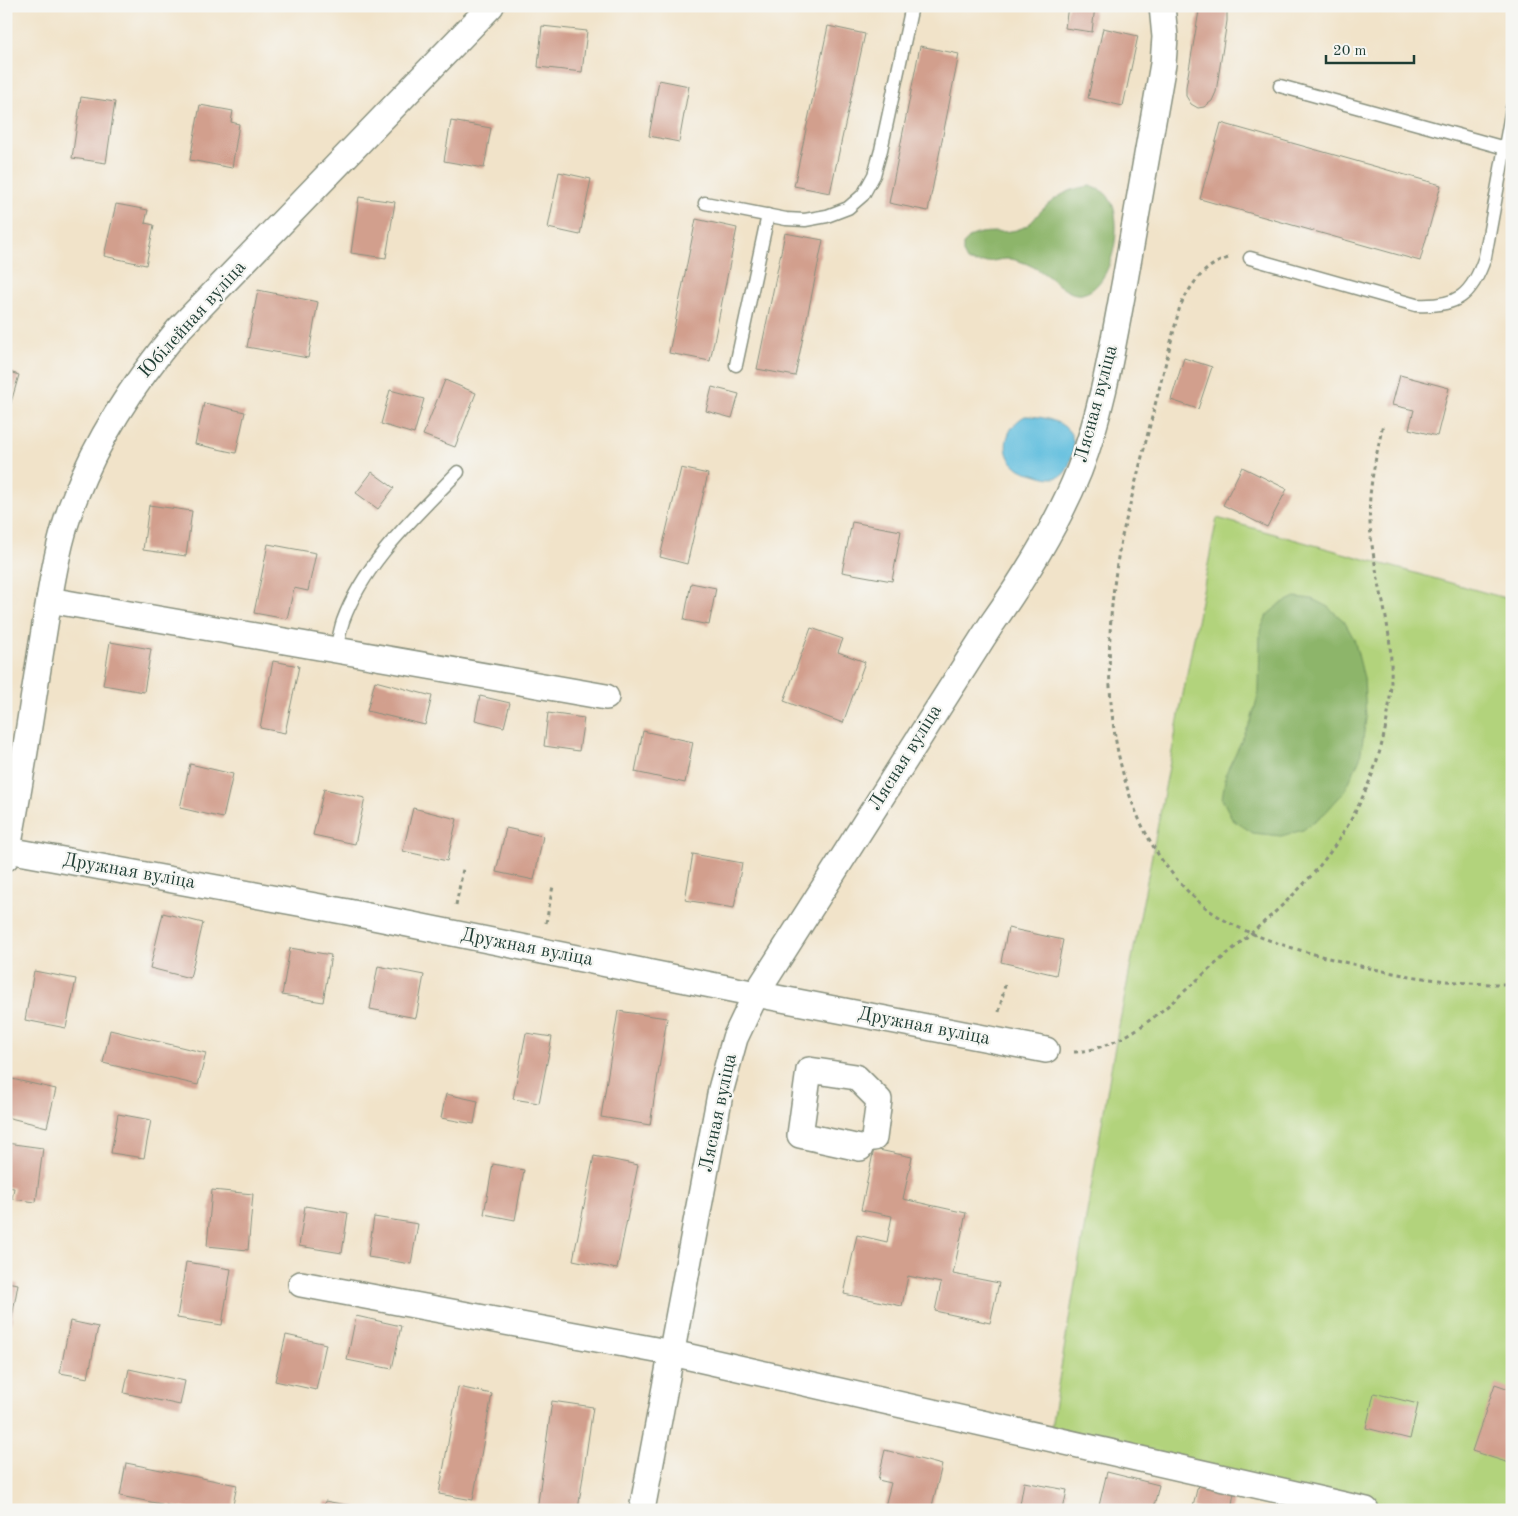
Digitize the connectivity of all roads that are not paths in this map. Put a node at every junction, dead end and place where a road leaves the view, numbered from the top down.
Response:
1 (491, 6) edge
2 (912, 6) edge
3 (1162, 6) edge
4 (1280, 86) dead end
5 (1512, 108) edge
6 (1505, 148) junction
7 (705, 204) dead end
8 (768, 215) junction
9 (1250, 258) road end
10 (736, 366) dead end
11 (458, 472) dead end
12 (49, 600) junction
13 (336, 651) junction
14 (606, 696) dead end
15 (7, 854) edge
16 (756, 994) junction
17 (1046, 1050) road end
18 (301, 1284) dead end
19 (672, 1353) junction
20 (642, 1510) edge
21 (1366, 1510) edge

1 - 12 street, Юбілейная вуліца
2 - 8 lane
3 - 16 street, Лясная вуліца
4 - 6 lane
5 - 6 lane
6 - 9 lane
7 - 8 lane
8 - 10 lane
11 - 13 lane
12 - 13 street
12 - 15 street, Юбілейная вуліца
13 - 14 street
15 - 16 street, Дружная вуліца
16 - 17 street, Дружная вуліца
16 - 19 street, Лясная вуліца
18 - 19 street
19 - 20 street, Лясная вуліца
19 - 21 street

